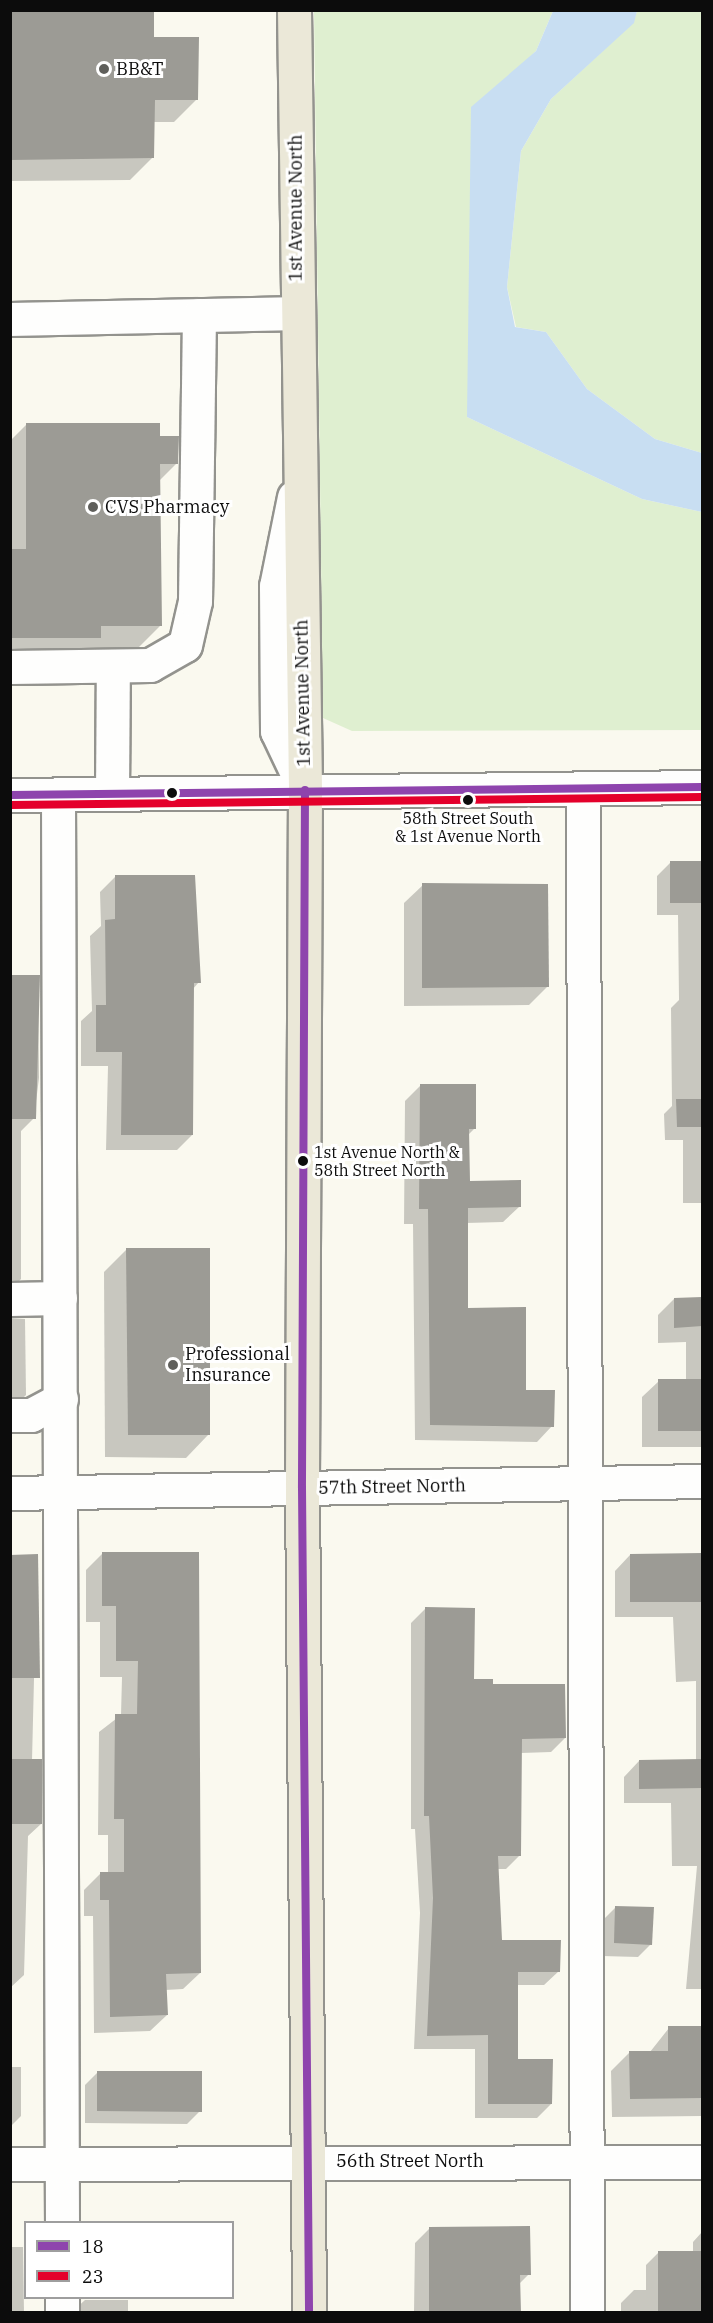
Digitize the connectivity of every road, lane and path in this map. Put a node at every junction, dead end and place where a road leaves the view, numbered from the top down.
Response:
1 (294, 10) edge
2 (296, 313) junction
3 (199, 315) junction
4 (10, 318) edge
5 (113, 666) junction
6 (10, 667) edge
7 (702, 787) edge
8 (583, 788) junction
9 (304, 790) junction
10 (58, 794) junction
11 (112, 794) junction
12 (10, 795) edge
13 (60, 1298) junction
14 (10, 1299) edge
15 (61, 1399) junction
16 (10, 1415) edge
17 (702, 1481) edge
18 (587, 1484) junction
19 (302, 1488) junction
20 (61, 1492) junction
21 (10, 1493) edge
22 (306, 2161) junction
23 (587, 2162) junction
24 (702, 2162) edge
25 (61, 2163) junction
26 (10, 2164) edge
27 (62, 2221) edge
28 (309, 2313) edge
29 (587, 2313) edge

1 - 2 main road, 1st Avenue North
2 - 3 street
2 - 9 main road, 1st Avenue North
3 - 4 street
3 - 5 street
5 - 6 street
5 - 11 street
7 - 8 street
8 - 9 street
8 - 18 street
9 - 11 street
9 - 19 main road, 1st Avenue North
10 - 11 street
10 - 12 street
10 - 13 street
13 - 14 street
13 - 15 street
15 - 16 street
15 - 20 street
17 - 18 street, 57th Street North
18 - 19 street, 57th Street North
18 - 23 street
19 - 20 street, 57th Street North
19 - 22 main road, 1st Avenue North
20 - 21 street, 57th Street North
20 - 25 street
22 - 23 street, 56th Street North
22 - 25 street, 56th Street North
22 - 28 main road, 1st Avenue North
23 - 24 street, 56th Street North
23 - 29 street
25 - 26 street, 56th Street North
25 - 27 street

